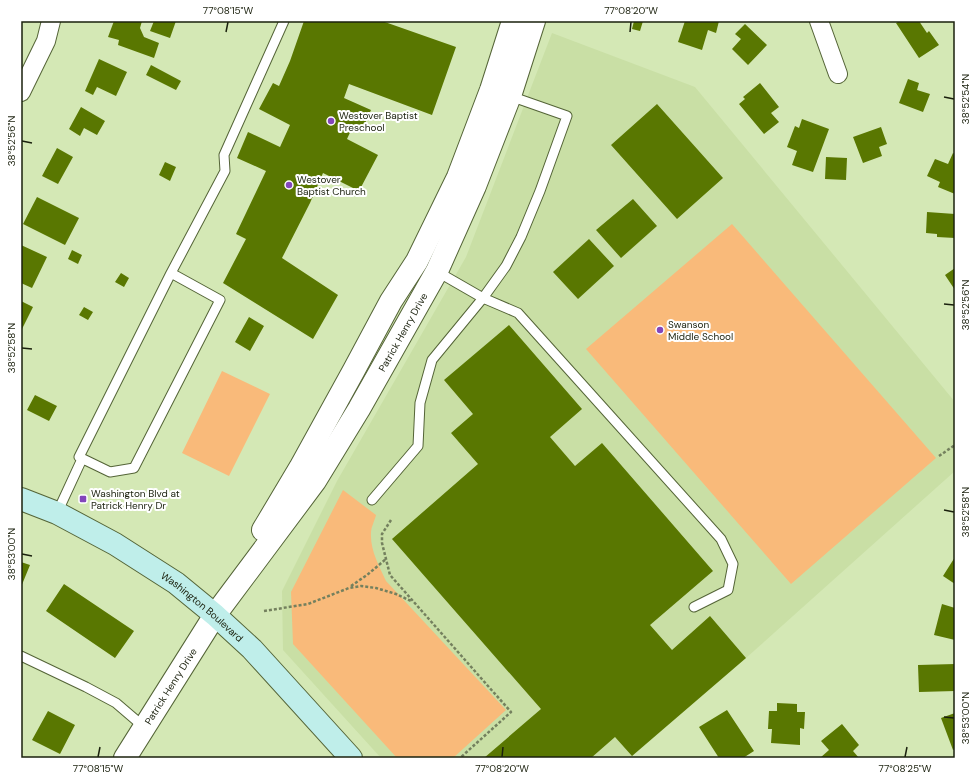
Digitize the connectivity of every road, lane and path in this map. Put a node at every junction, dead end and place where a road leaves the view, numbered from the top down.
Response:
1 (51, 21) edge
2 (284, 21) edge
3 (513, 21) edge
4 (534, 21) edge
5 (819, 21) edge
6 (838, 74) dead end
7 (21, 92) edge
8 (510, 96) junction
9 (427, 266) junction
10 (171, 273) junction
11 (483, 298) junction
12 (955, 445) edge
13 (939, 456) dead end
14 (82, 459) junction
15 (21, 499) edge
16 (372, 500) dead end
17 (57, 513) junction
18 (391, 520) dead end
19 (386, 559) junction
20 (349, 588) junction
21 (413, 602) junction
22 (694, 607) dead end
23 (264, 611) dead end
24 (215, 614) junction
25 (21, 656) edge
26 (145, 728) junction
27 (126, 758) edge
28 (351, 758) edge
29 (460, 758) edge

1 - 7 street
2 - 10 lane
3 - 9 street, Patrick Henry Drive
4 - 8 street, Patrick Henry Drive
5 - 6 street
8 - 9 street, Patrick Henry Drive
8 - 11 lane
9 - 11 lane
9 - 24 street, Patrick Henry Drive
10 - 14 lane
10 - 14 lane
11 - 16 lane
11 - 22 lane
12 - 13 path
14 - 17 lane
15 - 17 main road, Washington Boulevard
17 - 24 main road, Washington Boulevard
18 - 19 path
19 - 20 path
19 - 21 path
20 - 21 path
20 - 23 path
21 - 29 path
24 - 26 street, Patrick Henry Drive
24 - 28 main road, Washington Boulevard
25 - 26 lane
26 - 27 street, Patrick Henry Drive

